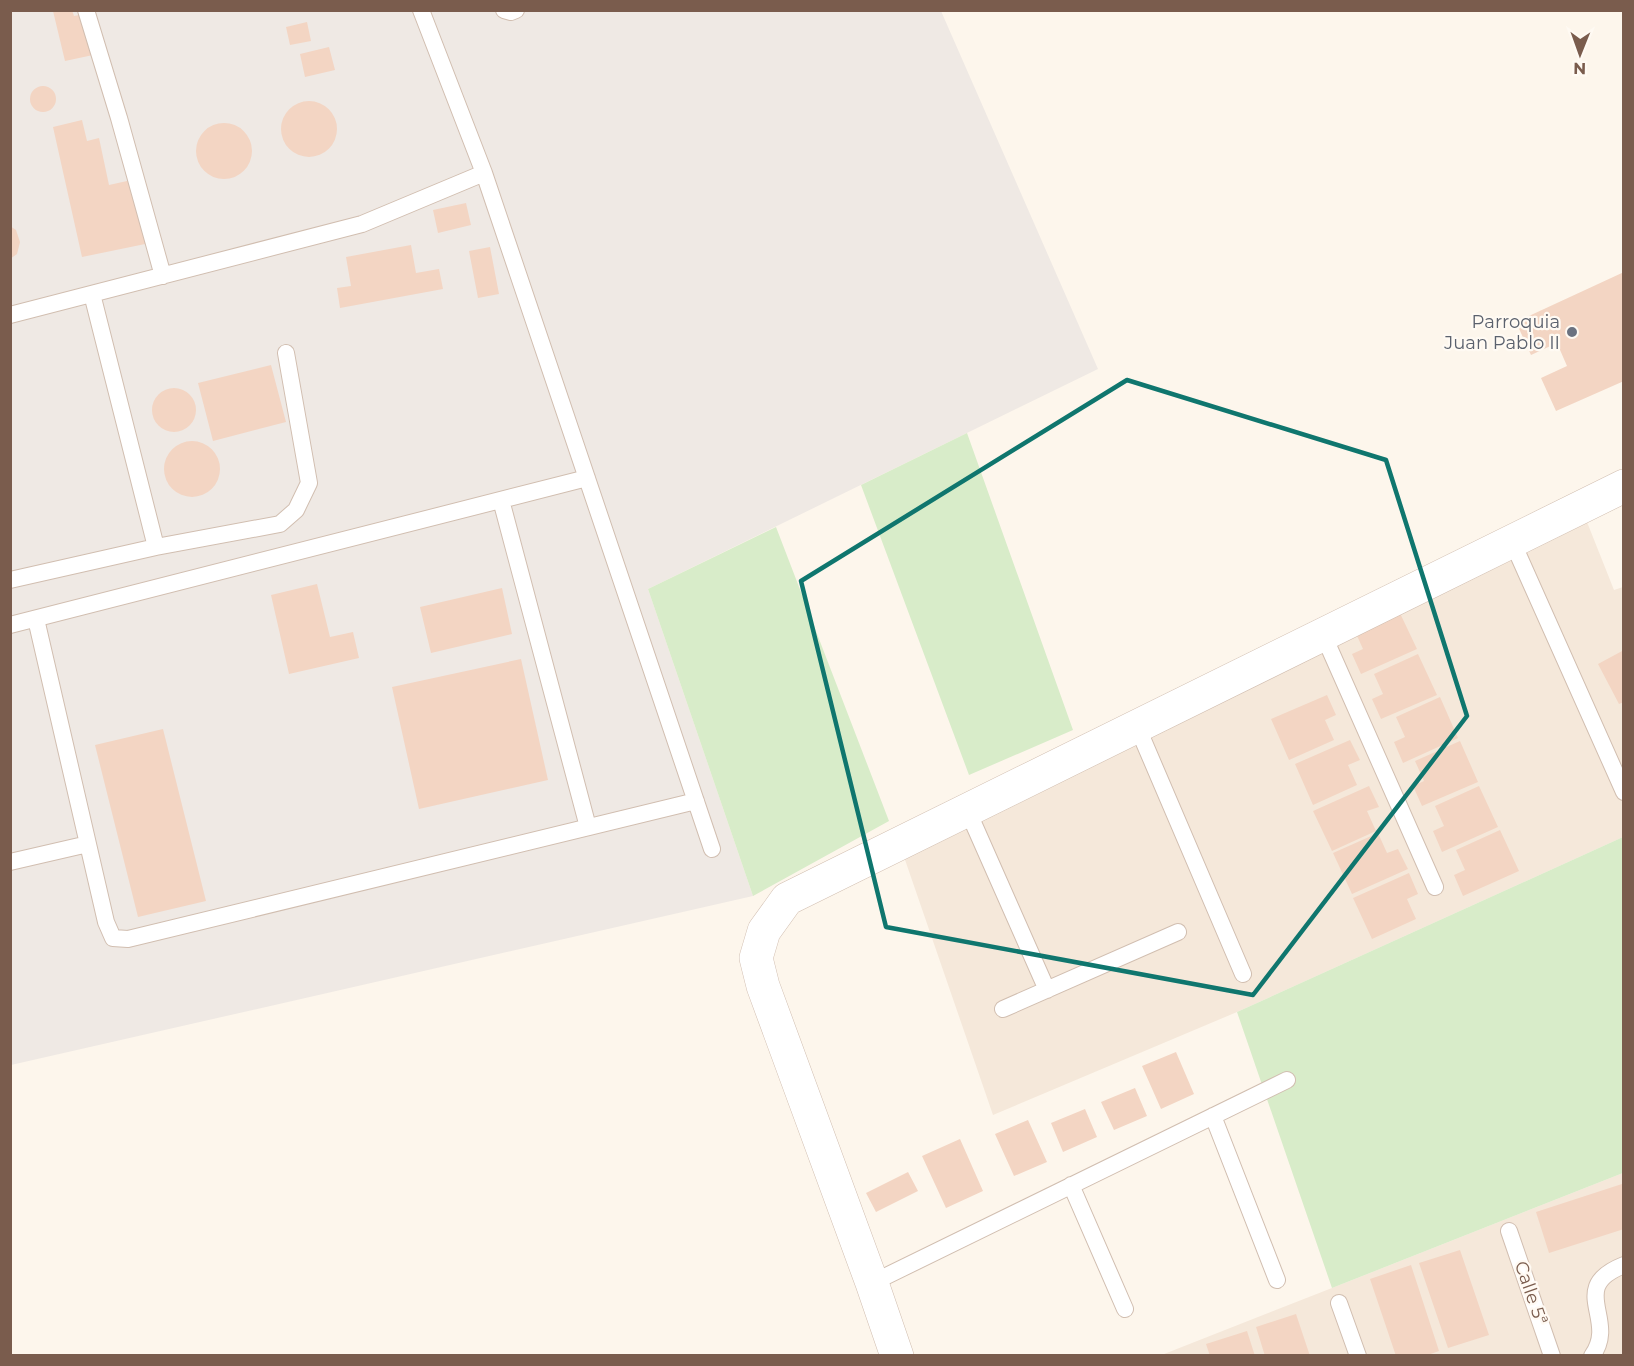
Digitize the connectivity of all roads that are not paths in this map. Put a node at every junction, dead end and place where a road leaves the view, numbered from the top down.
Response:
1 (86, 10) edge
2 (421, 10) edge
3 (504, 10) edge
4 (516, 10) edge
5 (484, 173) junction
6 (163, 276) junction
7 (92, 294) junction
8 (10, 315) edge
9 (286, 352) dead end
10 (587, 478) junction
11 (1623, 486) edge
12 (501, 500) junction
13 (1512, 541) junction
14 (156, 547) junction
15 (10, 580) edge
16 (36, 619) junction
17 (10, 625) edge
18 (1323, 634) junction
19 (1137, 726) junction
20 (1623, 792) edge
21 (696, 801) junction
22 (967, 809) junction
23 (588, 827) junction
24 (88, 844) junction
25 (712, 849) dead end
26 (10, 862) edge
27 (1435, 887) dead end
28 (1178, 932) dead end
29 (1243, 974) dead end
30 (1047, 990) junction
31 (1003, 1009) dead end
32 (1287, 1080) dead end
33 (1213, 1116) junction
34 (1071, 1185) junction
35 (1509, 1231) dead end
36 (1623, 1265) edge
37 (1277, 1280) dead end
38 (872, 1283) junction
39 (1339, 1303) dead end
40 (1125, 1309) dead end
41 (897, 1356) edge
42 (1358, 1356) edge
43 (1552, 1356) edge
44 (1592, 1356) edge

1 - 6 lane
2 - 5 lane
3 - 4 lane
5 - 6 lane
5 - 10 lane
6 - 7 lane
7 - 8 lane
7 - 14 lane
9 - 14 lane
10 - 12 lane
10 - 21 lane
11 - 13 street
12 - 16 lane
12 - 23 lane
13 - 18 street
13 - 20 lane
14 - 15 lane
16 - 17 lane
16 - 24 lane
18 - 19 street
18 - 27 lane
19 - 22 street
19 - 29 lane
21 - 23 lane
21 - 25 lane
22 - 30 lane
22 - 38 street
23 - 24 lane
24 - 26 lane
28 - 30 lane
30 - 31 lane
32 - 33 lane
33 - 34 lane
33 - 37 lane
34 - 38 lane
34 - 40 lane
35 - 43 lane, Calle 5ª
36 - 44 lane
38 - 41 street
39 - 42 lane

